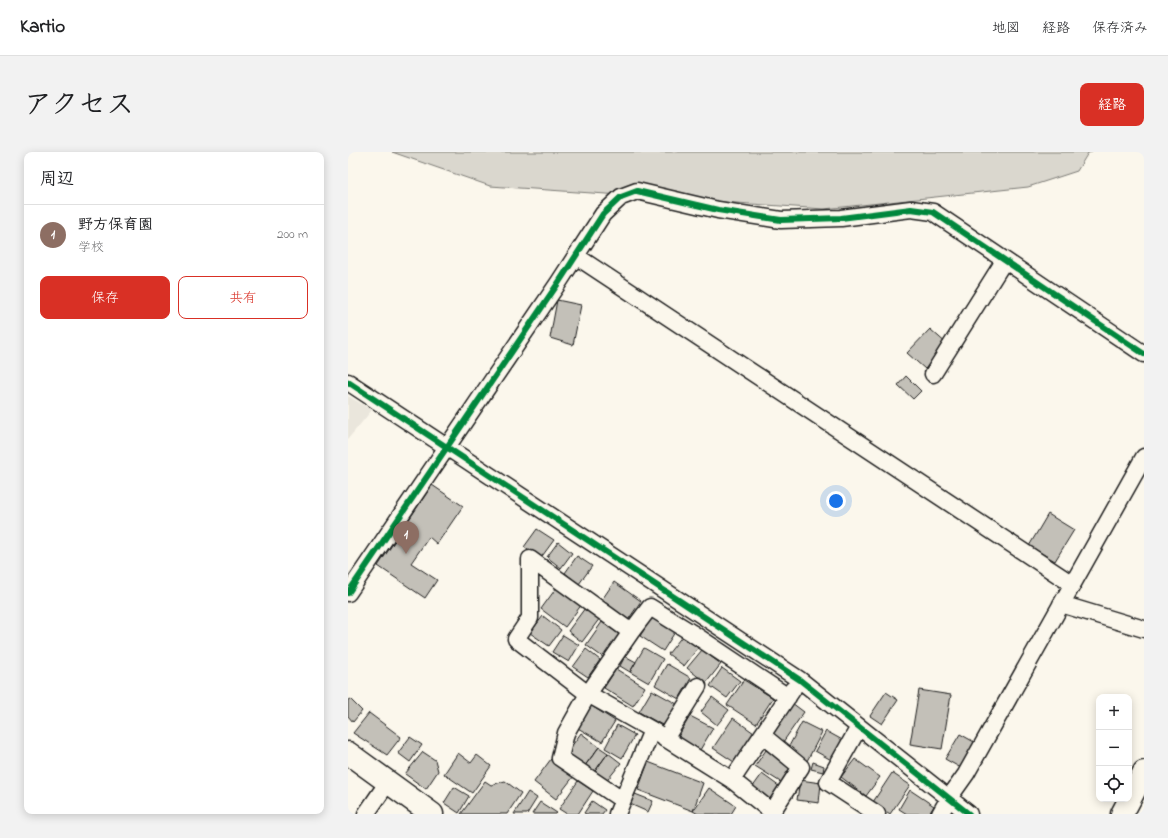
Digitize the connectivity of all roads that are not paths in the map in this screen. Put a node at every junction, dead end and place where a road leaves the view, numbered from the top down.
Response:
1 (576, 256) junction
2 (1004, 261) junction
3 (1144, 354) edge
4 (933, 374) dead end
5 (348, 382) edge
6 (448, 447) junction
7 (1144, 457) edge
8 (1072, 584) junction
9 (348, 593) edge
10 (1061, 604) junction
11 (1144, 629) edge
12 (631, 632) junction
13 (800, 680) junction
14 (698, 686) dead end
15 (588, 694) junction
16 (788, 697) junction
17 (859, 727) junction
18 (652, 730) junction
19 (762, 735) junction
20 (665, 739) junction
21 (348, 753) edge
22 (1144, 772) edge
23 (732, 780) junction
24 (388, 782) junction
25 (949, 798) junction
26 (620, 807) edge
27 (366, 814) edge
28 (432, 814) edge
29 (877, 814) edge
30 (940, 814) edge
31 (969, 814) edge
32 (1122, 814) edge

1 - 2 street
1 - 6 street
1 - 8 street
2 - 3 street
2 - 4 street
5 - 6 street
6 - 9 street
6 - 13 street
7 - 8 street
8 - 10 street
10 - 11 street
10 - 25 street
12 - 15 street
12 - 15 street
12 - 16 street
13 - 16 street
13 - 17 street
14 - 20 street
15 - 18 street
15 - 26 street
16 - 19 street
17 - 25 street
17 - 29 street
18 - 20 street
18 - 26 street
19 - 23 street
19 - 23 street
20 - 23 street
21 - 24 main road
22 - 32 main road
24 - 27 street
24 - 28 main road
25 - 30 street
25 - 31 street

